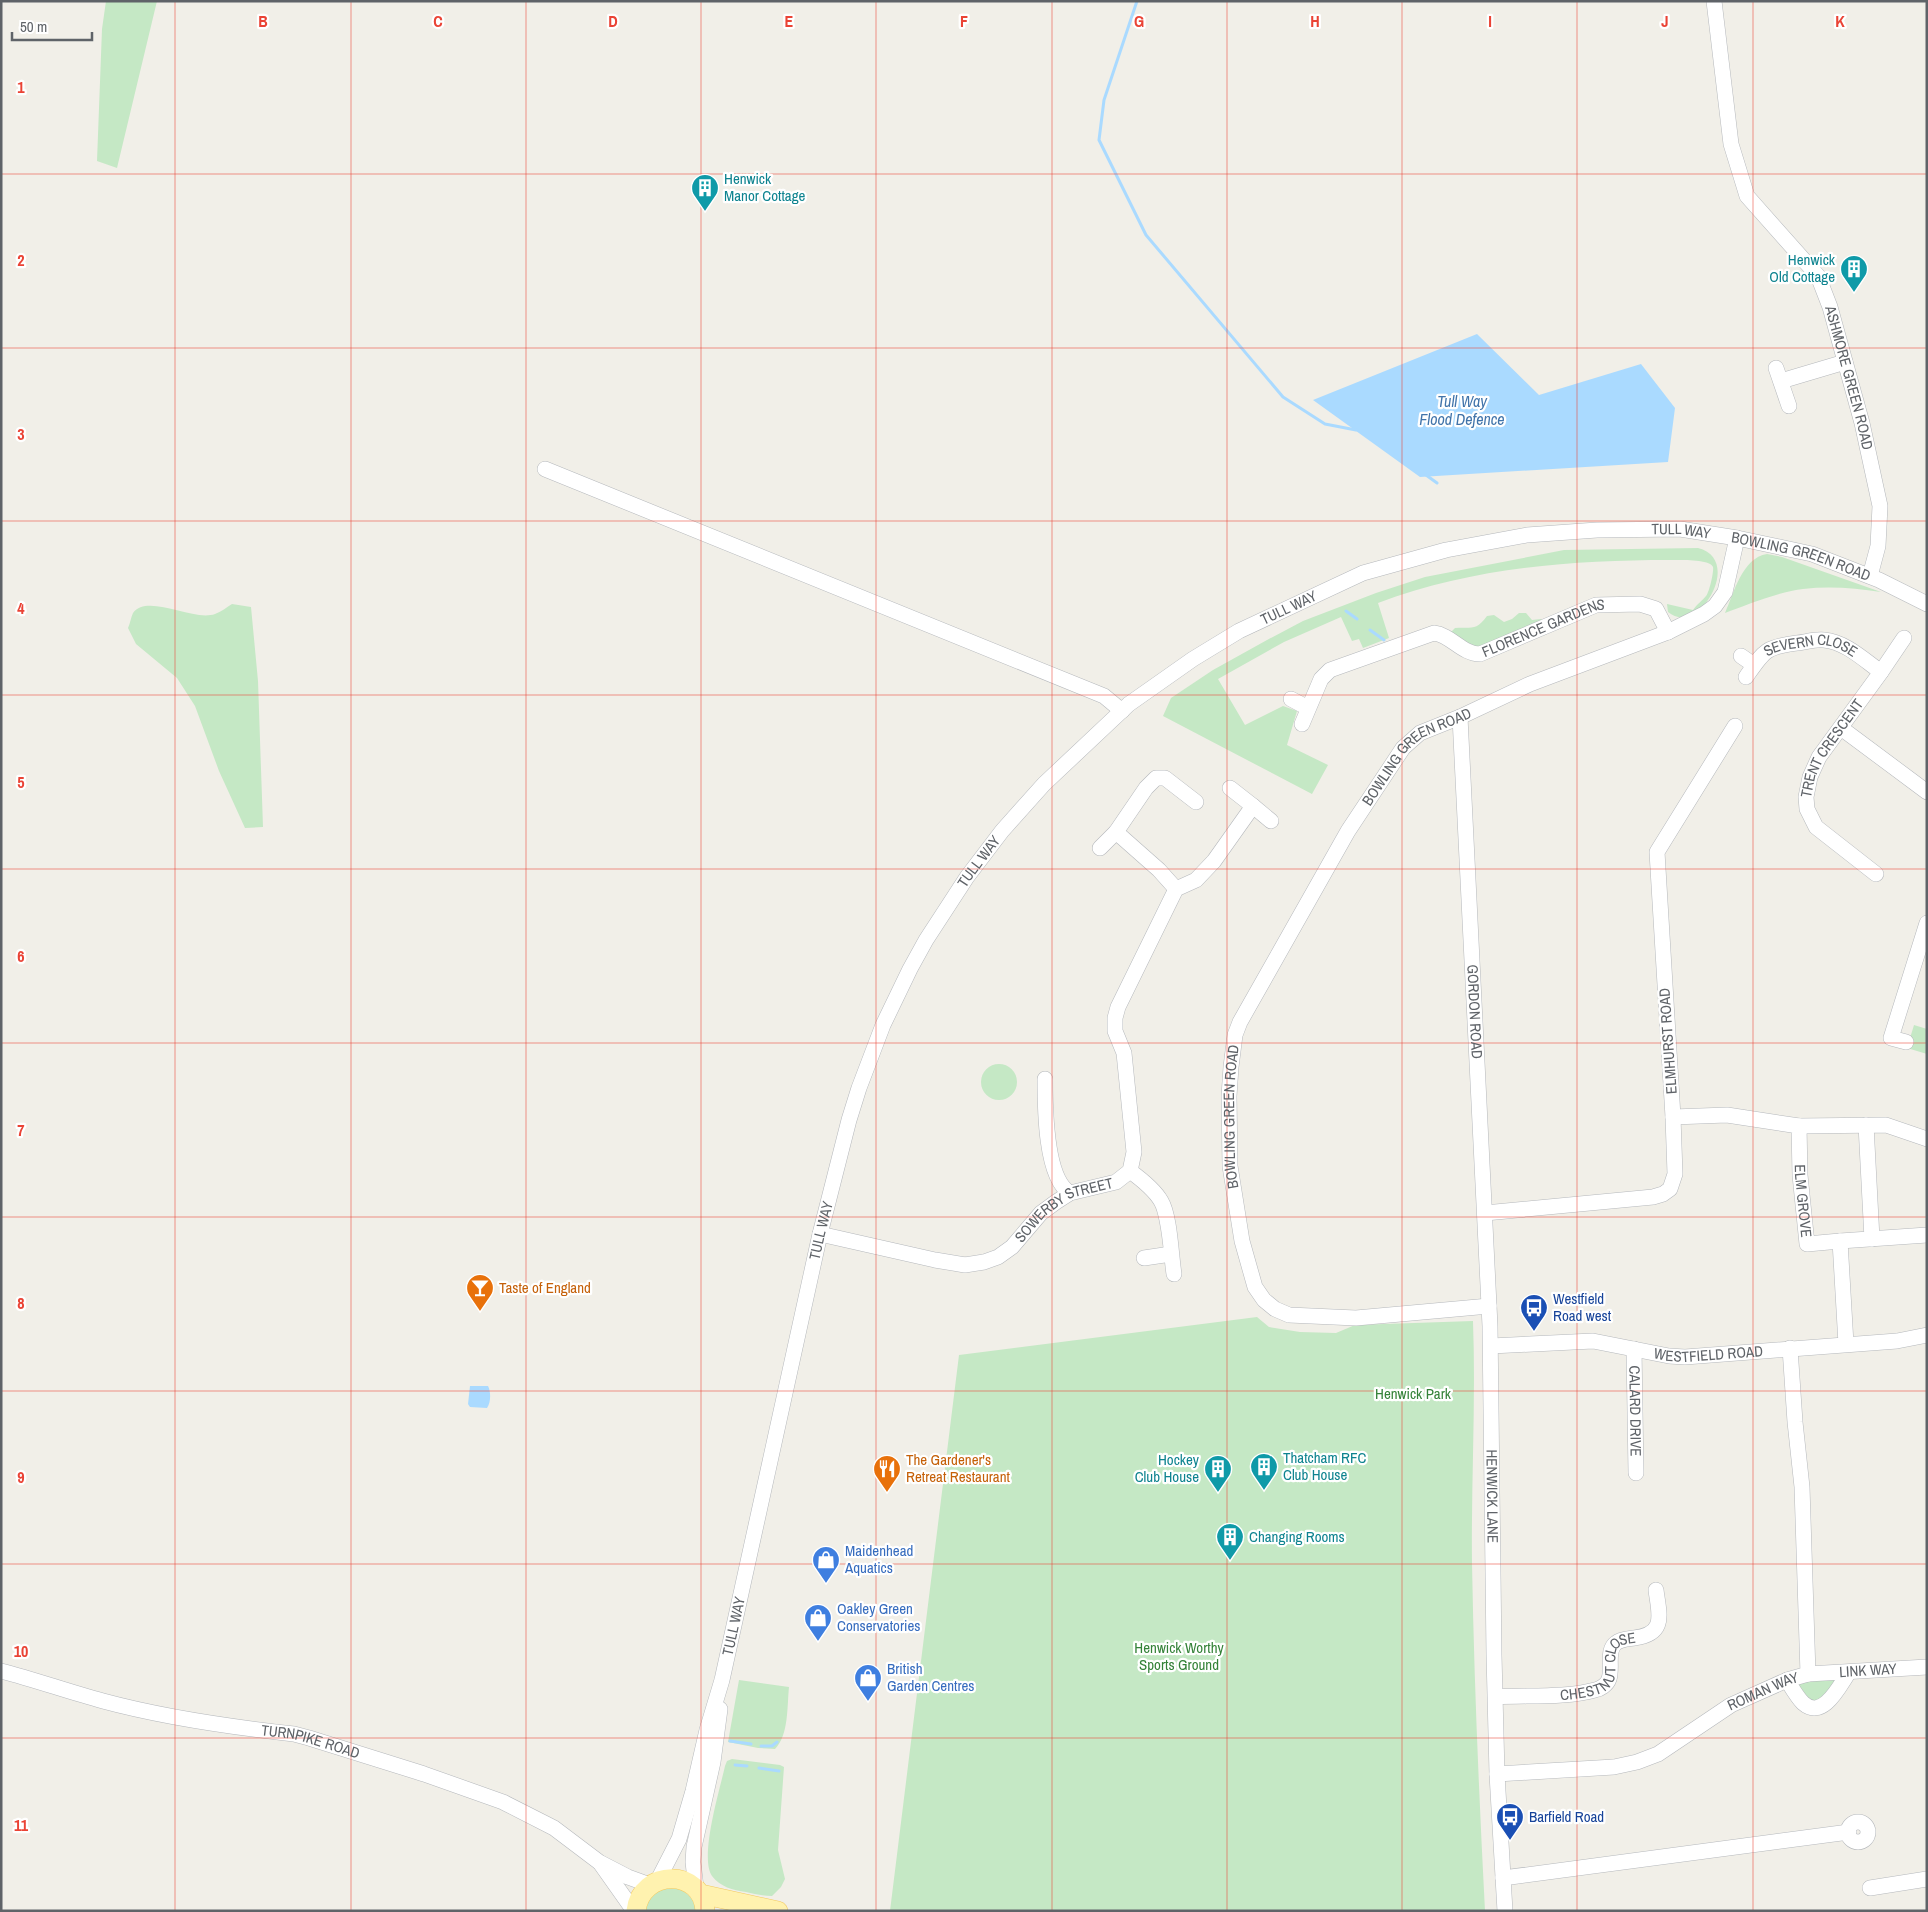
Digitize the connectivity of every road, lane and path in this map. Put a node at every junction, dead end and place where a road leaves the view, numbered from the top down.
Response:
1 (1714, 1) edge
2 (1845, 362) junction
3 (1789, 406) dead end
4 (545, 469) dead end
5 (1737, 538) junction
6 (1870, 576) junction
7 (1927, 604) edge
8 (1668, 632) junction
9 (1904, 638) dead end
10 (1741, 656) dead end
11 (1881, 672) junction
12 (1291, 699) dead end
13 (1308, 708) junction
14 (1122, 710) junction
15 (1460, 717) junction
16 (1302, 724) dead end
17 (1841, 728) junction
18 (1726, 731) dead end
19 (1230, 788) dead end
20 (1926, 790) edge
21 (1196, 802) dead end
22 (1253, 806) junction
23 (1272, 821) dead end
24 (1116, 832) junction
25 (1100, 848) dead end
26 (1876, 874) dead end
27 (1176, 890) junction
28 (1927, 923) edge
29 (1924, 944) edge
30 (1906, 1042) dead end
31 (1045, 1080) dead end
32 (1673, 1116) junction
33 (1866, 1125) junction
34 (1799, 1126) junction
35 (1927, 1139) edge
36 (1130, 1171) junction
37 (1070, 1194) junction
38 (1485, 1213) junction
39 (820, 1234) junction
40 (1927, 1235) edge
41 (1872, 1239) junction
42 (1840, 1241) junction
43 (1171, 1254) junction
44 (1144, 1258) dead end
45 (1174, 1274) dead end
46 (1489, 1306) junction
47 (1927, 1335) edge
48 (1846, 1344) junction
49 (1491, 1346) junction
50 (1790, 1348) junction
51 (1634, 1349) junction
52 (1636, 1473) dead end
53 (1656, 1590) dead end
54 (1927, 1668) edge
55 (1849, 1672) junction
56 (2, 1673) edge
57 (1808, 1674) junction
58 (722, 1680) junction
59 (1787, 1680) junction
60 (1496, 1697) junction
61 (1497, 1774) junction
62 (1848, 1832) dead end
63 (599, 1862) junction
64 (1503, 1878) junction
65 (1927, 1879) edge
66 (654, 1882) junction
67 (1870, 1888) dead end
68 (701, 1898) edge
69 (635, 1911) edge
70 (778, 1911) edge
71 (1505, 1911) edge

1 - 2 street, ASHMORE GREEN ROAD
2 - 3 street
2 - 6 street, ASHMORE GREEN ROAD
4 - 14 street
5 - 6 street, BOWLING GREEN ROAD
5 - 8 street, BOWLING GREEN ROAD
5 - 14 street, TULL WAY
6 - 7 street, BOWLING GREEN ROAD
8 - 13 street, FLORENCE GARDENS
8 - 15 street, BOWLING GREEN ROAD
9 - 11 street, TRENT CRESCENT
10 - 11 street, SEVERN CLOSE
11 - 17 street, TRENT CRESCENT
12 - 13 street
13 - 16 street, FLORENCE GARDENS
14 - 39 street, TULL WAY
15 - 38 street, GORDON ROAD
15 - 46 street, BOWLING GREEN ROAD
17 - 20 street
17 - 26 street, TRENT CRESCENT
18 - 32 street, ELMHURST ROAD
19 - 22 street
21 - 24 street
22 - 23 street
22 - 27 street
24 - 25 street
24 - 27 street
27 - 36 street, SOWERBY STREET
28 - 29 street
29 - 30 street
31 - 37 street
32 - 34 street
32 - 38 street, ELMHURST ROAD
33 - 34 street
33 - 35 street
33 - 41 street
34 - 42 street, ELM GROVE
36 - 37 street, SOWERBY STREET
36 - 43 street
37 - 39 street, SOWERBY STREET
38 - 46 street, GORDON ROAD
39 - 58 street, TULL WAY
40 - 41 street, ELM GROVE
41 - 42 street, ELM GROVE
42 - 48 street
43 - 44 street
43 - 45 street
46 - 49 street, HENWICK LANE
47 - 48 street, WESTFIELD ROAD
48 - 50 street, WESTFIELD ROAD
49 - 51 street, WESTFIELD ROAD
49 - 60 street, HENWICK LANE
50 - 51 street, WESTFIELD ROAD
50 - 57 street, ROMAN WAY
51 - 52 street, CALARD DRIVE
53 - 60 street, CHESTNUT CLOSE
54 - 55 street, LINK WAY
55 - 57 street, LINK WAY
55 - 59 street
56 - 63 street, TURNPIKE ROAD
57 - 59 street, ROMAN WAY
58 - 66 street, TULL WAY
58 - 68 street, TULL WAY
59 - 61 street, ROMAN WAY
60 - 61 street, HENWICK LANE
61 - 64 street, HENWICK LANE
62 - 64 street
63 - 66 street, TURNPIKE ROAD
63 - 69 street, TURNPIKE ROAD
64 - 71 street, HENWICK LANE
65 - 67 street
66 - 68 main road
66 - 69 main road
68 - 70 main road

